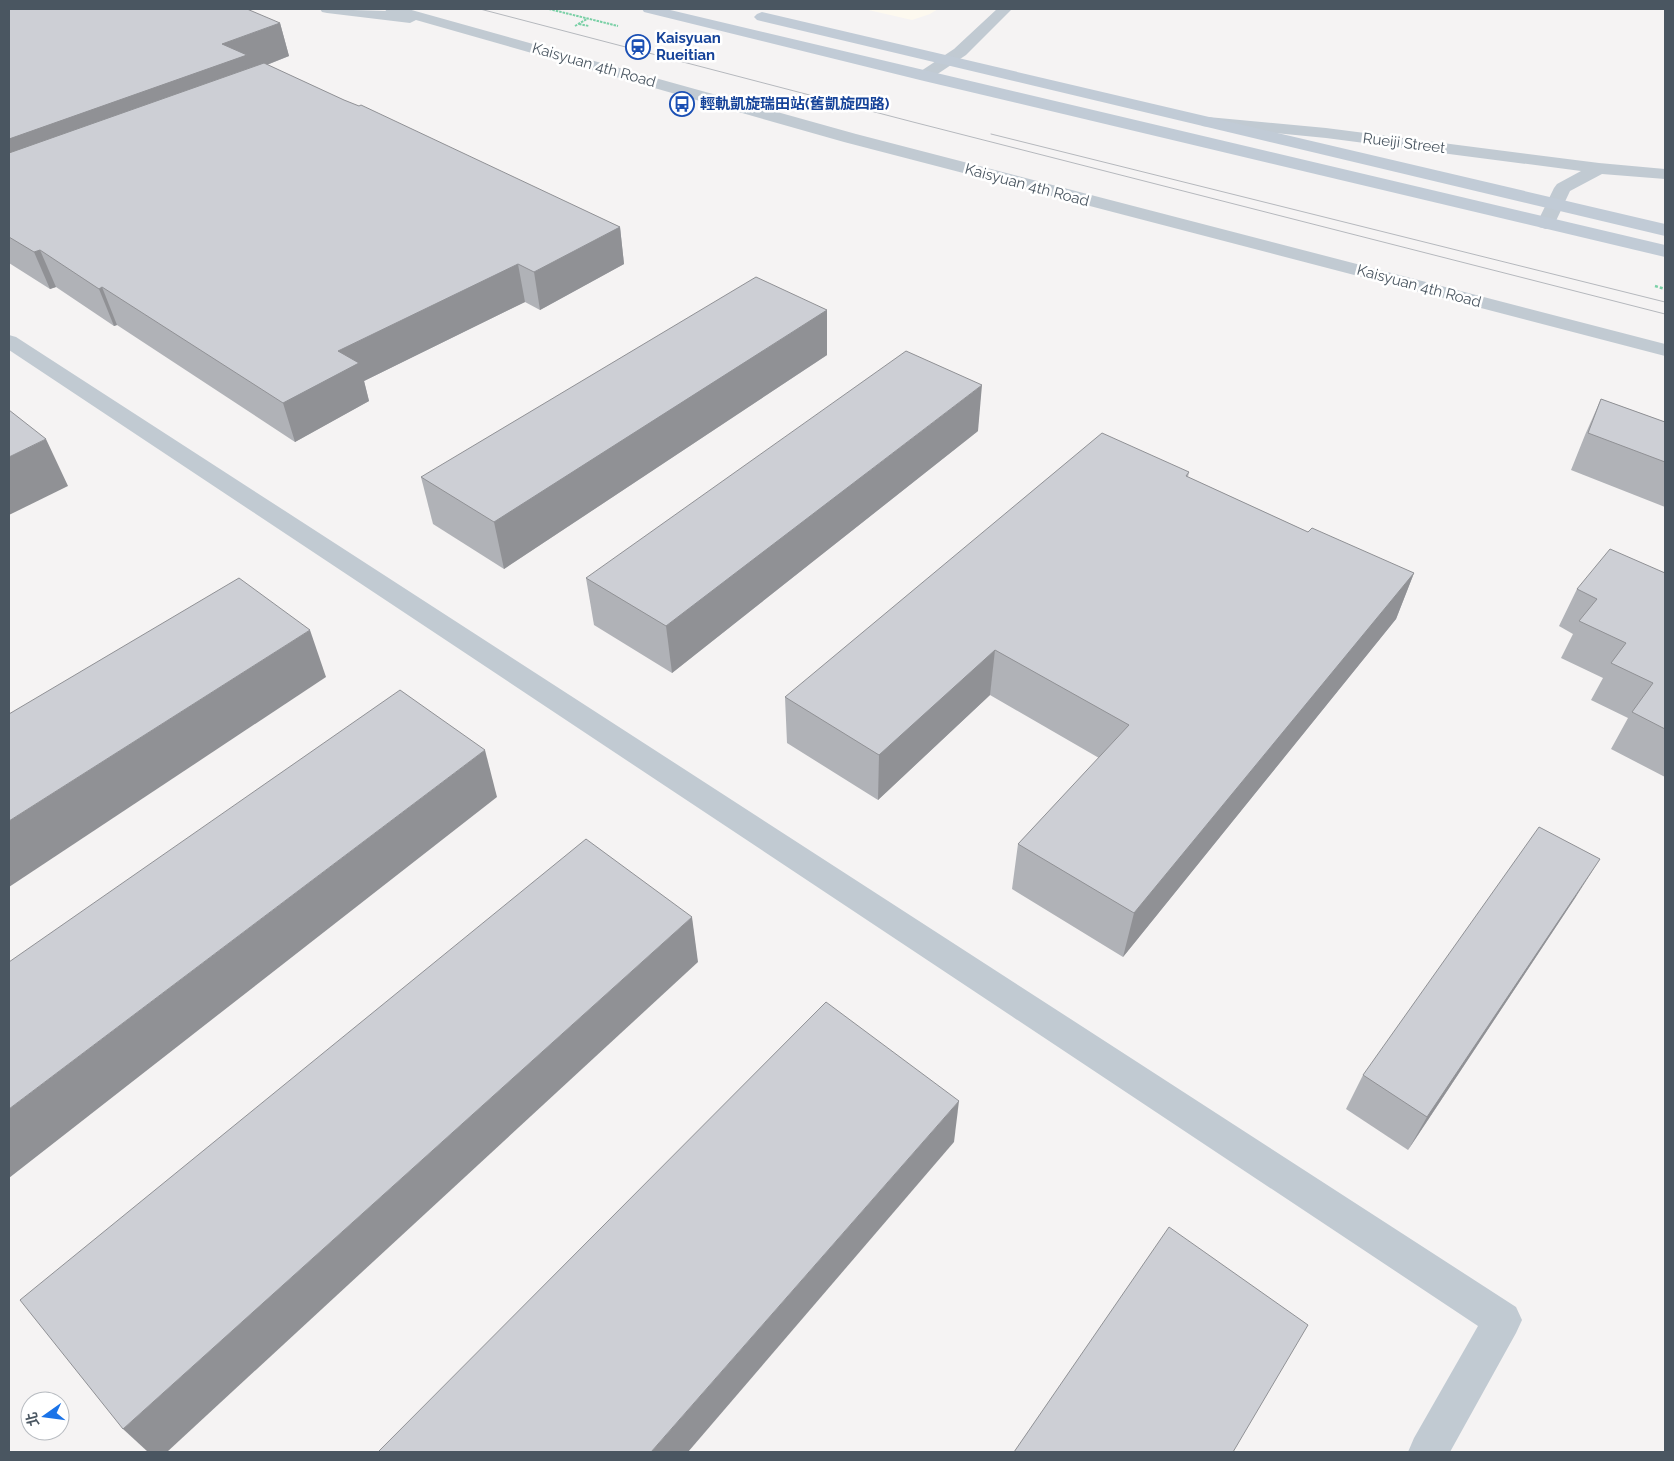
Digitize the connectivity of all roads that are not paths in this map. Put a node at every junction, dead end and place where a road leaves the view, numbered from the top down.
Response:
1 (327, 9) edge
2 (392, 9) edge
3 (649, 9) edge
4 (1005, 9) edge
5 (746, 13) dead end
6 (442, 22) junction
7 (948, 61) junction
8 (924, 76) junction
9 (1208, 122) junction
10 (1599, 168) junction
11 (1665, 174) edge
12 (1555, 204) junction
13 (1546, 223) junction
14 (1665, 230) edge
15 (1665, 251) edge
16 (9, 342) edge
17 (1665, 350) edge
18 (1428, 1452) edge

1 - 6 street
2 - 6 street, Kaisyuan 4th Road
3 - 8 street
4 - 7 street
5 - 7 street
6 - 17 street, Kaisyuan 4th Road
7 - 8 street
7 - 9 street
8 - 13 street
9 - 10 street, Rueiji Street
9 - 12 street
10 - 11 street
10 - 12 street
12 - 13 street
12 - 14 street
13 - 15 street
16 - 18 street

